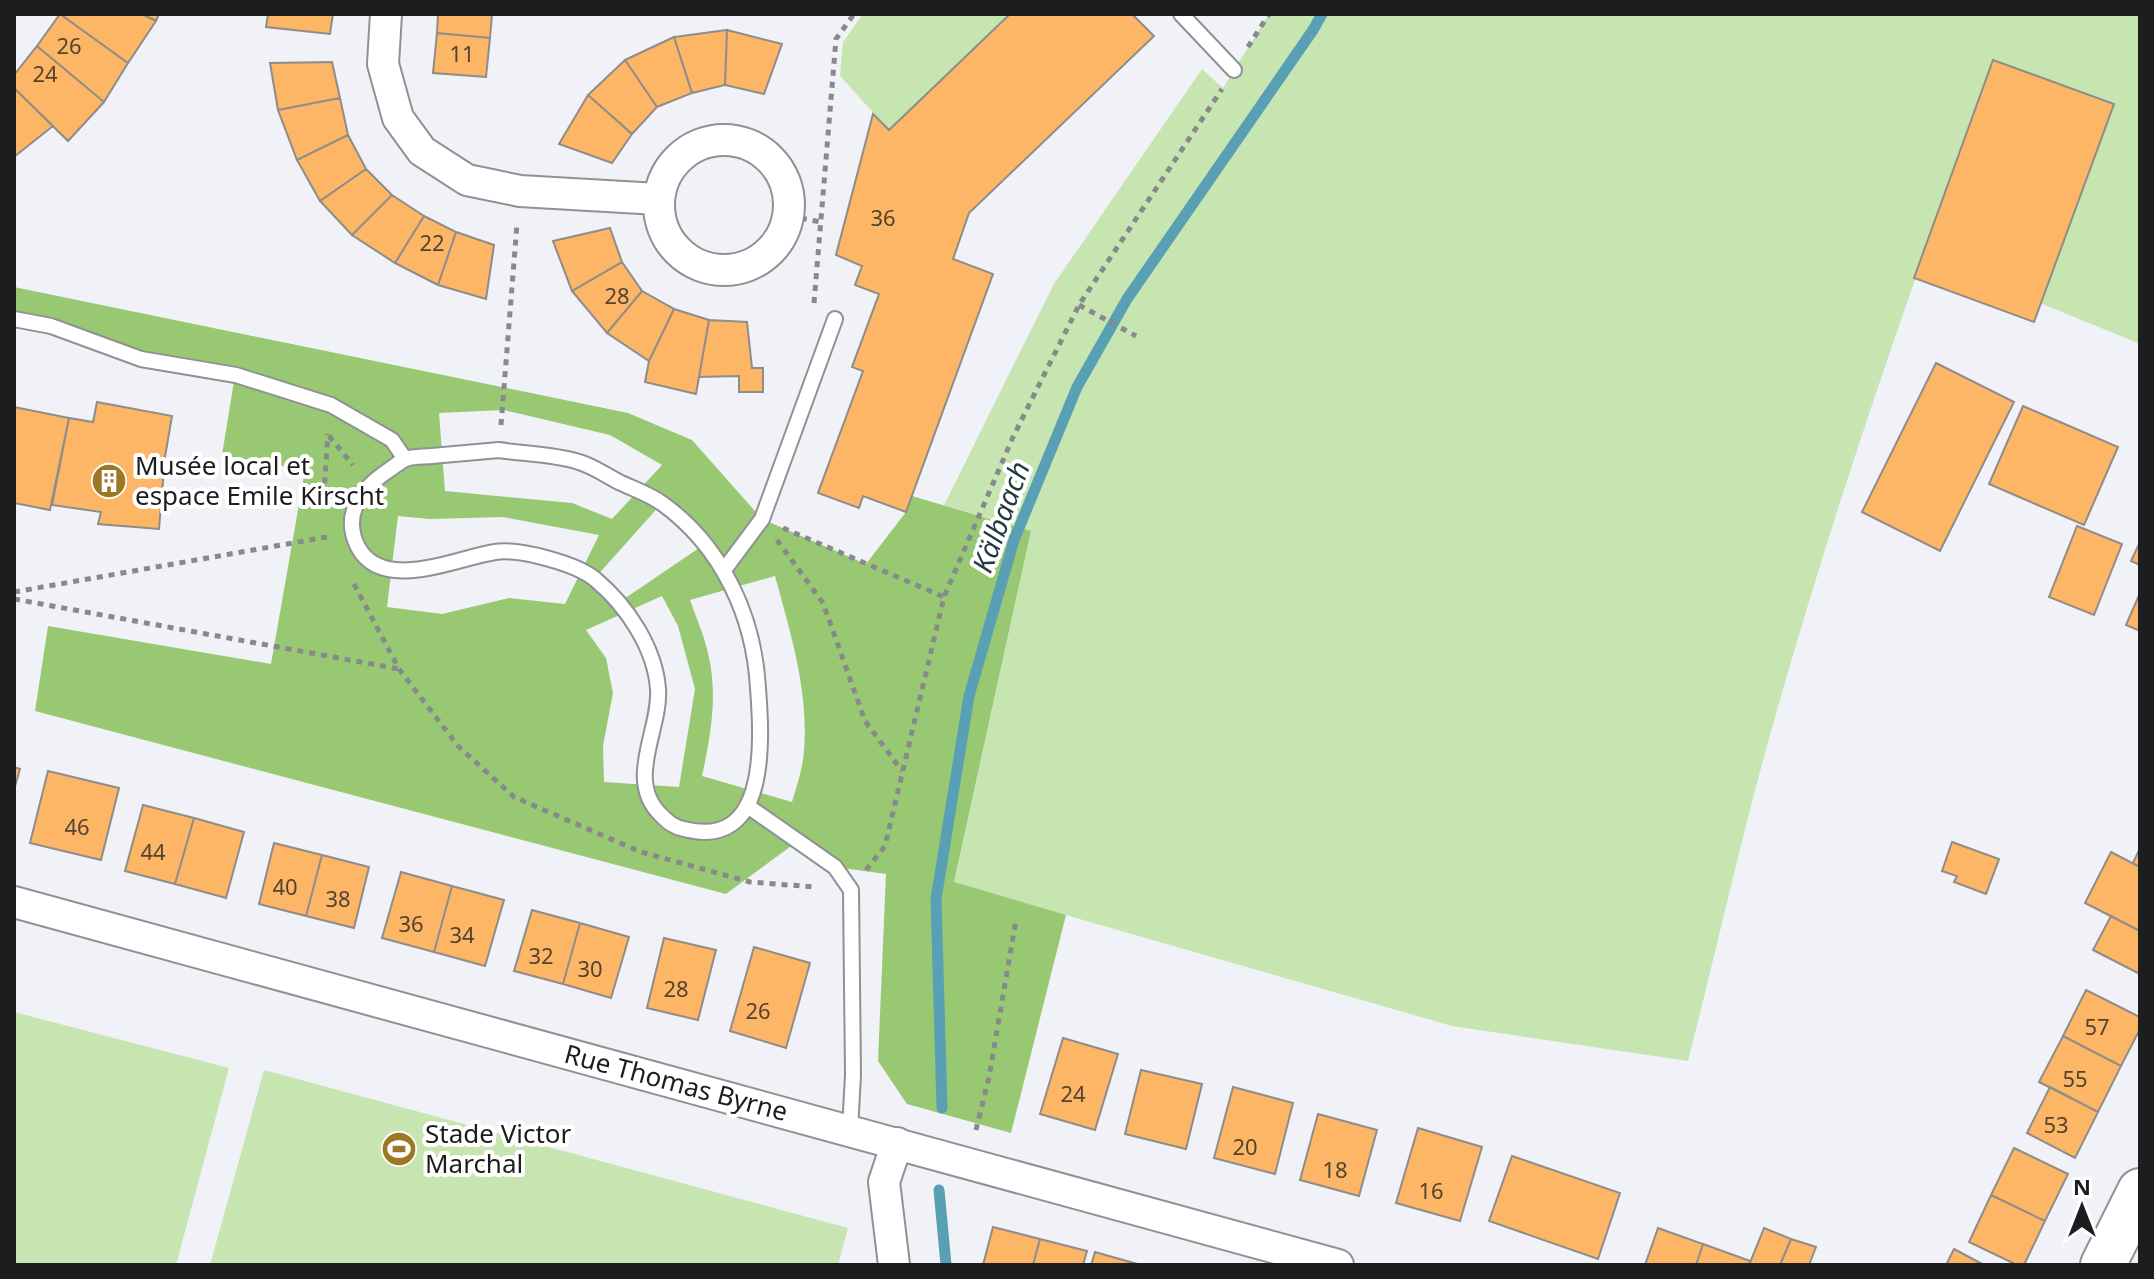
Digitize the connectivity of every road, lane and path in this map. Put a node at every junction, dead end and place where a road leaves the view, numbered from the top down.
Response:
1 (386, 14) edge
2 (854, 14) edge
3 (1181, 14) edge
4 (1269, 14) edge
5 (1234, 70) junction
6 (520, 191) junction
7 (658, 199) junction
8 (789, 216) junction
9 (821, 222) junction
10 (1079, 305) junction
11 (14, 319) edge
12 (835, 319) joint
13 (1136, 336) dead end
14 (331, 405) junction
15 (328, 435) junction
16 (499, 450) junction
17 (405, 459) junction
18 (369, 484) junction
19 (762, 519) junction
20 (352, 533) junction
21 (332, 536) junction
22 (724, 570) junction
23 (350, 574) dead end
24 (14, 592) edge
25 (944, 597) junction
26 (14, 599) edge
27 (399, 669) junction
28 (902, 771) junction
29 (749, 807) junction
30 (851, 890) junction
31 (14, 902) edge
32 (1016, 920) dead end
33 (850, 1130) junction
34 (897, 1143) junction
35 (968, 1162) junction
36 (2140, 1191) edge
37 (894, 1265) edge
38 (1338, 1265) edge
39 (2103, 1265) edge

1 - 6 street
2 - 9 path
3 - 5 lane
4 - 5 path
5 - 10 path
6 - 7 street
6 - 16 path
7 - 8 street
7 - 8 street
8 - 9 path
9 - 12 path
10 - 13 path
10 - 25 path
11 - 14 lane
12 - 19 lane
14 - 15 path
14 - 17 lane
15 - 18 path
15 - 21 path
16 - 17 lane
16 - 22 lane
17 - 18 lane
18 - 20 lane
19 - 22 lane
19 - 25 path
19 - 28 path
20 - 21 path
20 - 29 lane
21 - 24 path
22 - 29 lane
23 - 27 path
25 - 28 path
26 - 27 path
27 - 30 path
28 - 30 path
29 - 30 lane
30 - 33 lane
31 - 33 street, Rue Thomas Byrne
32 - 35 path
33 - 34 street, Rue Thomas Byrne
34 - 35 street, Rue Thomas Byrne
34 - 37 street
35 - 38 street, Rue Thomas Byrne
36 - 39 main road

